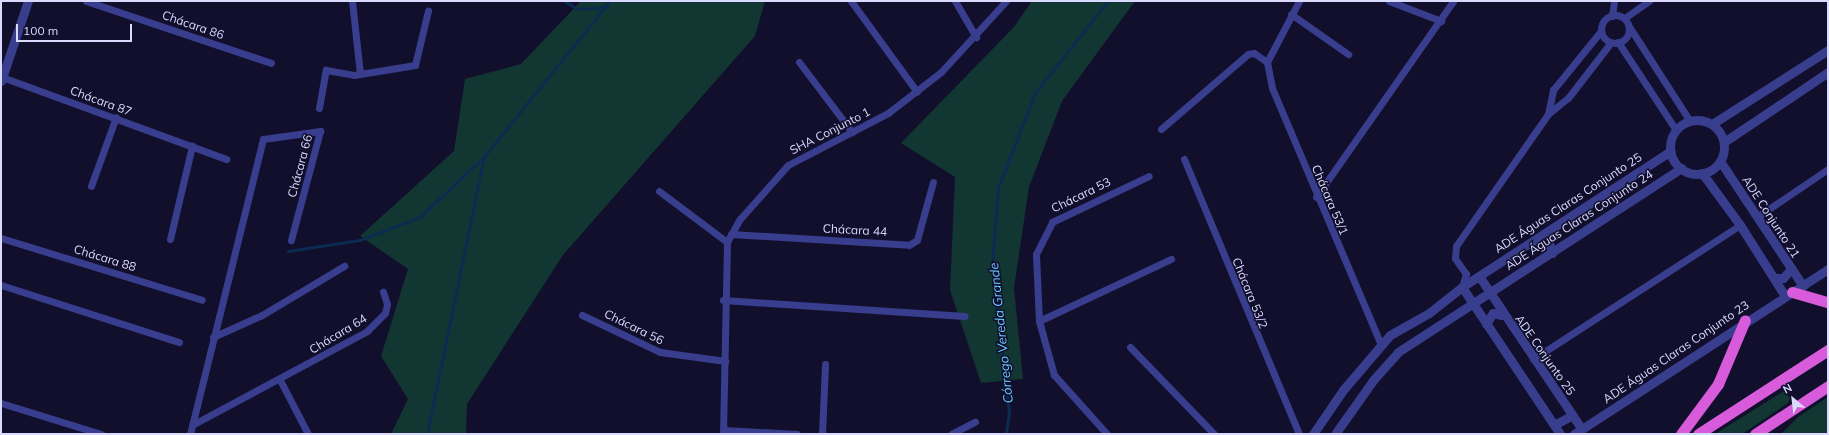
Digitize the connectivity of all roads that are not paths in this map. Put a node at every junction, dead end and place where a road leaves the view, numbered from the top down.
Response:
1 (28, 1) edge
2 (86, 1) edge
3 (352, 1) edge
4 (851, 1) edge
5 (955, 1) edge
6 (1006, 1) edge
7 (1299, 1) edge
8 (1389, 1) edge
9 (1453, 1) edge
10 (1614, 1) edge
11 (1649, 1) edge
12 (428, 11) dead end
13 (1291, 14) junction
14 (1612, 16) junction
15 (1626, 17) junction
16 (1441, 21) junction
17 (1630, 28) junction
18 (1601, 31) junction
19 (976, 37) junction
20 (1618, 42) junction
21 (1608, 45) junction
22 (1828, 50) edge
23 (1348, 54) dead end
24 (799, 62) dead end
25 (1267, 62) junction
26 (270, 63) dead end
27 (1828, 72) edge
28 (360, 74) junction
29 (2, 79) edge
30 (917, 92) junction
31 (319, 108) dead end
32 (1548, 114) junction
33 (116, 117) junction
34 (1690, 121) junction
35 (1712, 124) junction
36 (1161, 129) dead end
37 (1676, 130) junction
38 (852, 132) junction
39 (1724, 142) junction
40 (192, 146) junction
41 (1671, 151) junction
42 (226, 158) dead end
43 (1184, 158) dead end
44 (1720, 161) junction
45 (1681, 168) junction
46 (1828, 169) edge
47 (1702, 173) junction
48 (1148, 176) dead end
49 (933, 182) dead end
50 (91, 186) dead end
51 (658, 191) dead end
52 (1316, 197) junction
53 (1757, 217) junction
54 (1740, 225) junction
55 (1546, 233) junction
56 (731, 234) junction
57 (1, 238) edge
58 (170, 239) dead end
59 (290, 240) dead end
60 (727, 242) junction
61 (1552, 253) junction
62 (1170, 259) dead end
63 (344, 266) dead end
64 (1790, 269) junction
65 (1828, 269) edge
66 (1466, 274) junction
67 (1479, 276) junction
68 (1774, 278) junction
69 (1, 285) edge
70 (1803, 286) junction
71 (1462, 287) junction
72 (383, 292) dead end
73 (1491, 293) junction
74 (1788, 294) junction
75 (202, 300) dead end
76 (723, 300) junction
77 (1828, 302) edge
78 (1472, 303) junction
79 (582, 314) dead end
80 (1502, 315) junction
81 (964, 316) dead end
82 (1745, 320) junction
83 (1039, 321) junction
84 (1486, 324) junction
85 (1401, 329) junction
86 (213, 337) junction
87 (179, 342) dead end
88 (1380, 343) junction
89 (1410, 343) junction
90 (1130, 348) dead end
91 (1828, 350) edge
92 (1533, 359) junction
93 (725, 361) junction
94 (825, 364) dead end
95 (280, 380) junction
96 (1828, 386) edge
97 (1, 403) edge
98 (1786, 413) junction
99 (1573, 415) junction
100 (974, 422) dead end
101 (192, 425) junction
102 (1554, 425) junction
103 (1578, 431) edge
104 (724, 432) edge
105 (101, 434) edge
106 (190, 434) edge
107 (308, 434) edge
108 (797, 434) edge
109 (822, 434) edge
110 (952, 434) edge
111 (1107, 434) edge
112 (1214, 434) edge
113 (1299, 434) edge
114 (1313, 434) edge
115 (1335, 434) edge
116 (1560, 434) edge
117 (1681, 434) edge
118 (1698, 434) edge
119 (1755, 434) edge
120 (1765, 434) edge

1 - 29 street
2 - 26 street, Chácara 86
3 - 28 street
4 - 30 street
5 - 19 street
6 - 19 street, SHA Conjunto 1
7 - 13 street
8 - 16 street
9 - 16 street
10 - 14 street
11 - 15 street
12 - 28 street
13 - 23 street
13 - 25 street
14 - 15 street
14 - 18 street
15 - 17 street
16 - 52 street
17 - 20 street
17 - 34 street
18 - 21 street
18 - 32 street
19 - 30 street, SHA Conjunto 1
20 - 21 street
20 - 37 street
21 - 32 street
22 - 35 street
24 - 38 street
25 - 36 street
25 - 52 street, Chácara 53/1
27 - 39 street
28 - 31 street
29 - 33 street, Chácara 87
30 - 38 street, SHA Conjunto 1
32 - 66 street
33 - 40 street, Chácara 87
33 - 50 street
34 - 35 street
34 - 37 street
35 - 39 street
37 - 41 street
38 - 56 street, SHA Conjunto 1
39 - 44 street
40 - 42 street, Chácara 87
40 - 58 street
41 - 45 street
41 - 55 street, ADE Águas Claras Conjunto 25
43 - 113 street, Chácara 53/2
44 - 47 street
44 - 53 street, ADE Conjunto 21
45 - 47 street
45 - 61 street, ADE Águas Claras Conjunto 24
46 - 53 street
47 - 54 street
48 - 83 street, Chácara 53
49 - 56 street, Chácara 44
51 - 60 street
52 - 88 street, Chácara 53/1
53 - 64 street, ADE Conjunto 21
54 - 68 street
54 - 92 street
55 - 61 street
55 - 67 street, ADE Águas Claras Conjunto 25
56 - 60 street, SHA Conjunto 1
57 - 75 street, Chácara 88
59 - 86 street, Chácara 66
60 - 76 street, SHA Conjunto 1
61 - 73 street, ADE Águas Claras Conjunto 24
62 - 83 street
63 - 86 street
64 - 68 street
64 - 70 street, ADE Conjunto 21
65 - 70 street, ADE Águas Claras Conjunto 23
66 - 67 street
66 - 71 street
67 - 71 street, ADE Águas Claras Conjunto 25
67 - 73 street, ADE Conjunto 25
68 - 74 street
69 - 87 street
70 - 74 street, ADE Águas Claras Conjunto 23
71 - 78 street
71 - 85 street, ADE Águas Claras Conjunto 25
72 - 95 street, Chácara 64
73 - 78 street, ADE Águas Claras Conjunto 24
73 - 80 street, ADE Conjunto 25
74 - 77 highway
74 - 82 street, ADE Águas Claras Conjunto 23
76 - 81 street
76 - 93 street, SHA Conjunto 1
78 - 84 street
78 - 89 street, ADE Águas Claras Conjunto 24
79 - 93 street, Chácara 56
80 - 84 street
80 - 92 street, ADE Conjunto 25
82 - 103 street, ADE Águas Claras Conjunto 23
82 - 117 highway
83 - 111 street, Chácara 53
84 - 102 street
85 - 88 street, ADE Águas Claras Conjunto 25
85 - 89 street
86 - 101 street
88 - 114 street, ADE Águas Claras Conjunto 25
89 - 115 street, ADE Águas Claras Conjunto 24
90 - 112 street
91 - 118 highway
92 - 99 street, ADE Conjunto 25
93 - 104 street, SHA Conjunto 1
94 - 109 street
95 - 101 street, Chácara 64
95 - 107 street
96 - 98 highway
97 - 105 street
98 - 119 highway
98 - 120 street
99 - 102 street
99 - 103 street, ADE Conjunto 25
100 - 110 street
101 - 106 street
102 - 116 street
104 - 108 street

